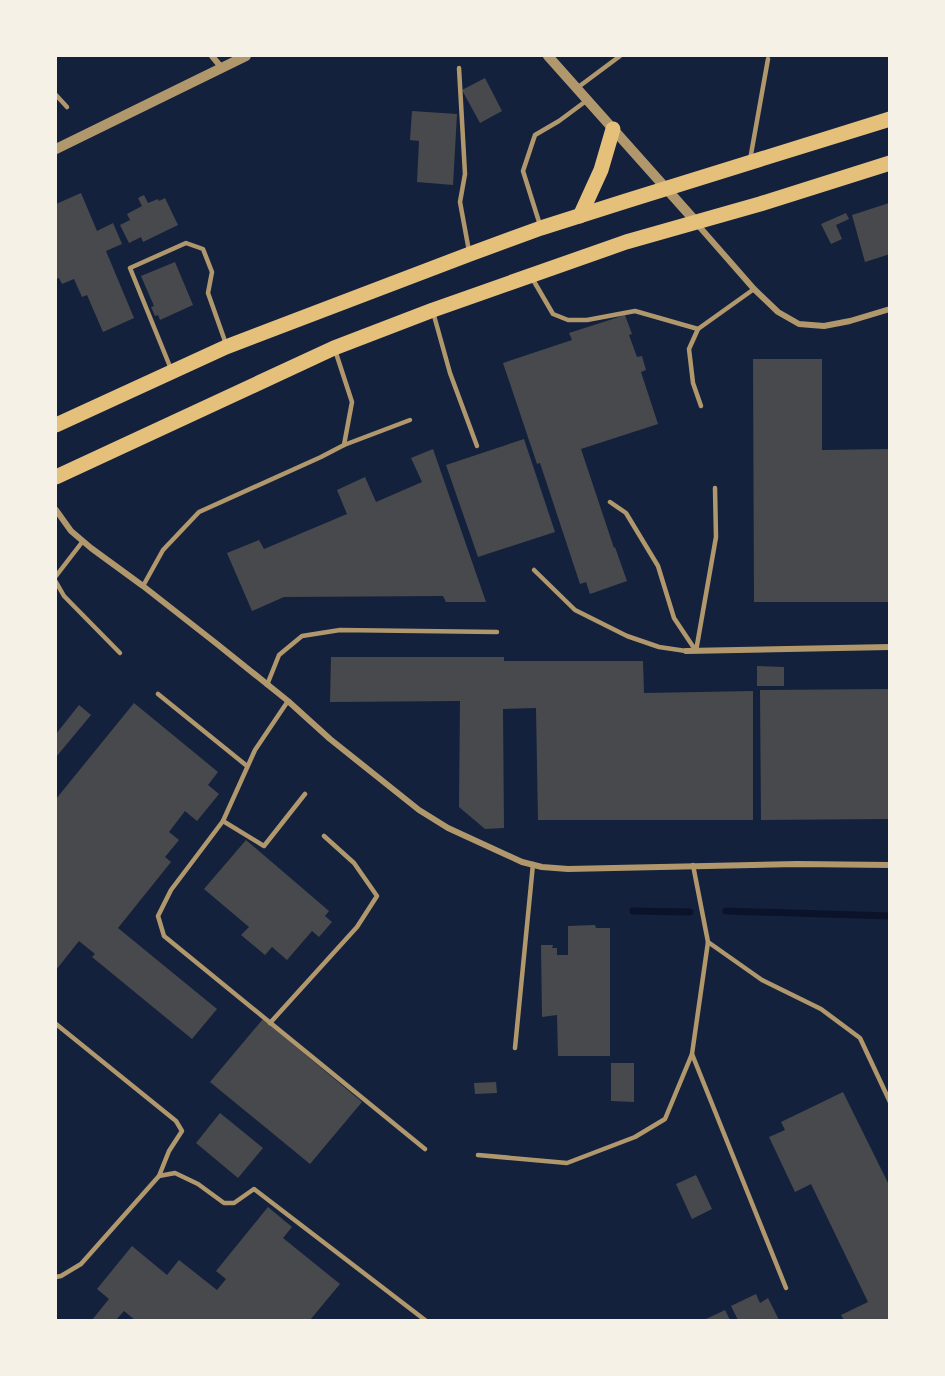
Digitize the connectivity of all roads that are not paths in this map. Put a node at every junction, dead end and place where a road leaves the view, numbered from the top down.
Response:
1 (212, 56) edge
2 (246, 56) edge
3 (548, 56) edge
4 (620, 56) edge
5 (768, 59) dead end
6 (221, 67) junction
7 (459, 68) dead end
8 (577, 88) junction
9 (56, 95) edge
10 (588, 100) junction
11 (67, 107) dead end
12 (890, 119) edge
13 (613, 129) junction
14 (56, 149) edge
15 (750, 163) junction
16 (890, 163) edge
17 (666, 188) junction
18 (580, 216) junction
19 (696, 222) junction
20 (541, 228) junction
21 (470, 254) junction
22 (531, 275) junction
23 (754, 289) junction
24 (890, 309) edge
25 (433, 310) junction
26 (698, 329) junction
27 (226, 347) junction
28 (334, 348) junction
29 (172, 371) junction
30 (700, 406) dead end
31 (410, 420) dead end
32 (56, 425) edge
33 (344, 445) junction
34 (477, 446) dead end
35 (56, 477) edge
36 (715, 488) dead end
37 (610, 502) dead end
38 (56, 510) edge
39 (83, 541) junction
40 (534, 570) dead end
41 (56, 576) edge
42 (56, 582) edge
43 (143, 586) junction
44 (497, 632) dead end
45 (890, 647) edge
46 (686, 651) joint
47 (696, 651) junction
48 (120, 653) dead end
49 (267, 685) junction
50 (158, 694) dead end
51 (288, 702) junction
52 (247, 766) junction
53 (304, 794) dead end
54 (223, 821) junction
55 (324, 836) dead end
56 (533, 864) junction
57 (693, 865) junction
58 (890, 865) edge
59 (708, 942) junction
60 (270, 1023) junction
61 (56, 1024) edge
62 (515, 1048) dead end
63 (692, 1054) junction
64 (890, 1102) edge
65 (425, 1149) dead end
66 (478, 1155) dead end
67 (159, 1176) junction
68 (56, 1277) edge
69 (786, 1288) dead end
70 (425, 1320) edge

1 - 6 street
2 - 6 street
3 - 8 street
4 - 8 lane
5 - 15 lane
6 - 14 street
7 - 21 lane
8 - 10 street
9 - 11 lane
10 - 13 street
10 - 20 lane
12 - 15 main road
13 - 17 street
13 - 18 main road
15 - 17 main road
16 - 19 main road
17 - 18 main road
17 - 19 street
18 - 20 main road
19 - 22 main road
19 - 23 street
20 - 21 main road
21 - 27 main road
22 - 25 main road
22 - 26 lane
23 - 24 street
23 - 26 lane
25 - 28 main road
25 - 34 lane
26 - 30 lane
27 - 29 main road
27 - 29 lane
28 - 33 lane
28 - 35 main road
29 - 32 main road
31 - 33 lane
33 - 43 lane
36 - 47 lane
37 - 47 lane
38 - 39 street
39 - 41 lane
39 - 43 street
40 - 46 lane
42 - 48 lane
43 - 49 street
44 - 49 lane
45 - 47 street
46 - 47 street
49 - 51 street
50 - 52 lane
51 - 52 lane
51 - 56 street
52 - 54 lane
53 - 54 lane
54 - 60 lane
55 - 60 lane
56 - 57 street
56 - 62 lane
57 - 58 street
57 - 59 lane
59 - 63 lane
59 - 64 lane
60 - 65 lane
61 - 67 lane
63 - 66 lane
63 - 69 lane
67 - 68 lane
67 - 70 lane

